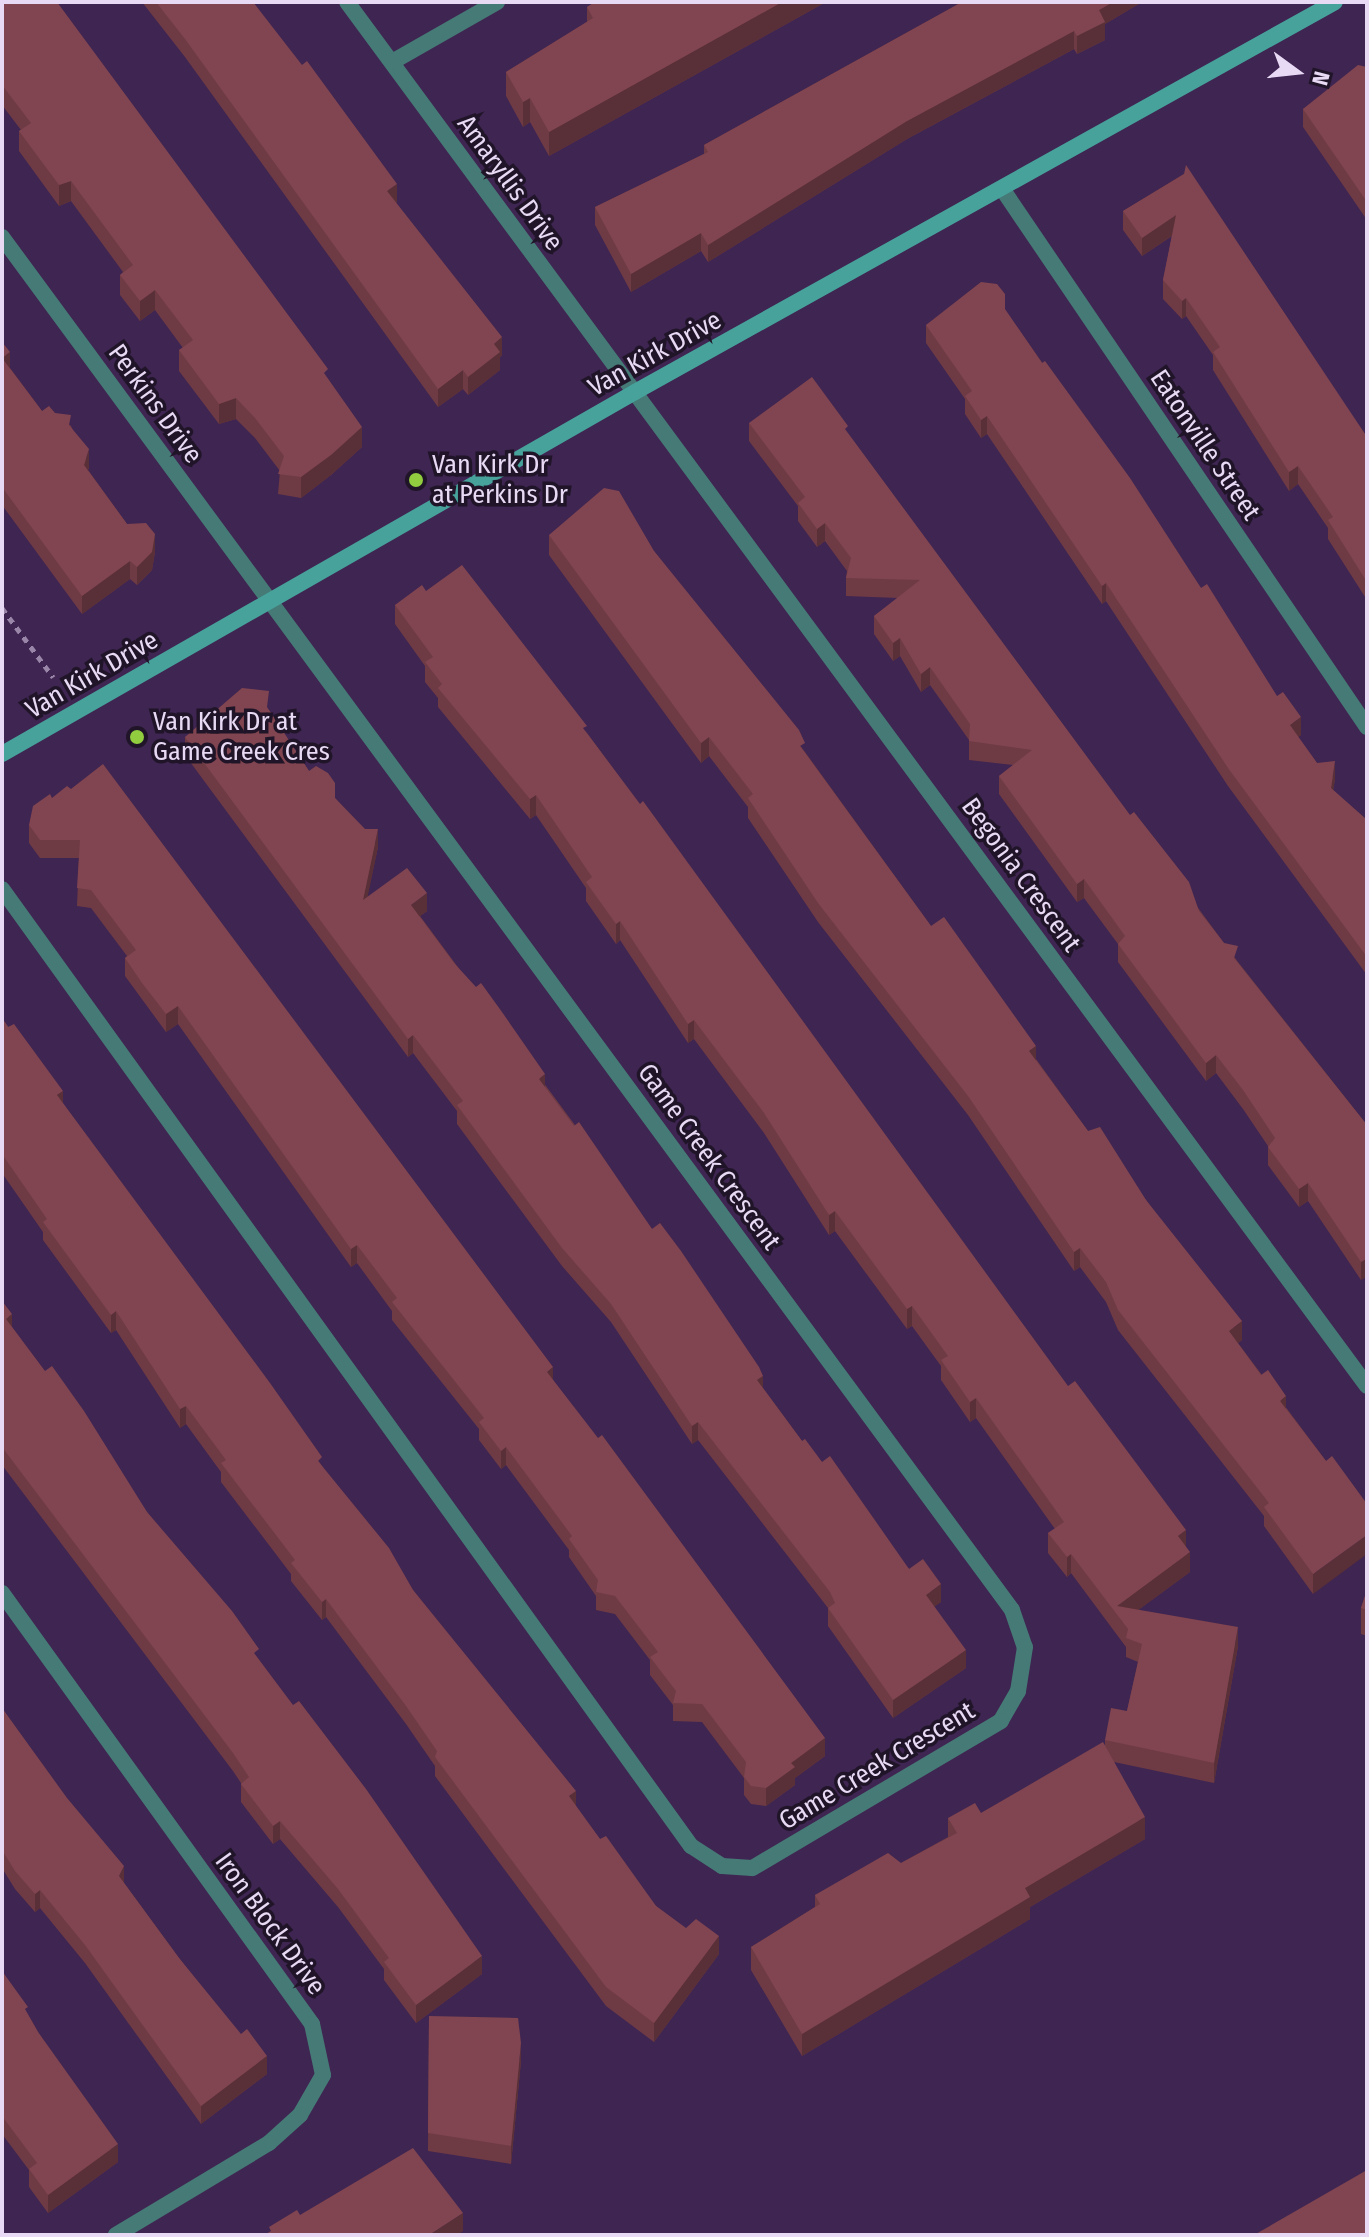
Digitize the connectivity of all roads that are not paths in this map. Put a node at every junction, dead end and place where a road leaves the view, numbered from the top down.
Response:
1 (347, 2) edge
2 (497, 2) edge
3 (1335, 2) edge
4 (392, 62) junction
5 (1003, 190) junction
6 (2, 237) edge
7 (635, 392) junction
8 (269, 600) junction
9 (1367, 727) edge
10 (2, 754) edge
11 (2, 889) edge
12 (1367, 1386) edge
13 (2, 1593) edge
14 (116, 2235) edge

1 - 4 street, Amaryllis Drive
2 - 4 street
3 - 5 street, Van Kirk Drive
4 - 7 street, Amaryllis Drive
5 - 7 street, Van Kirk Drive
5 - 9 street, Eatonville Street
6 - 8 street, Perkins Drive
7 - 8 street, Van Kirk Drive
7 - 12 street, Begonia Crescent
8 - 10 street, Van Kirk Drive
8 - 11 street, Game Creek Crescent
13 - 14 street, Iron Block Drive

